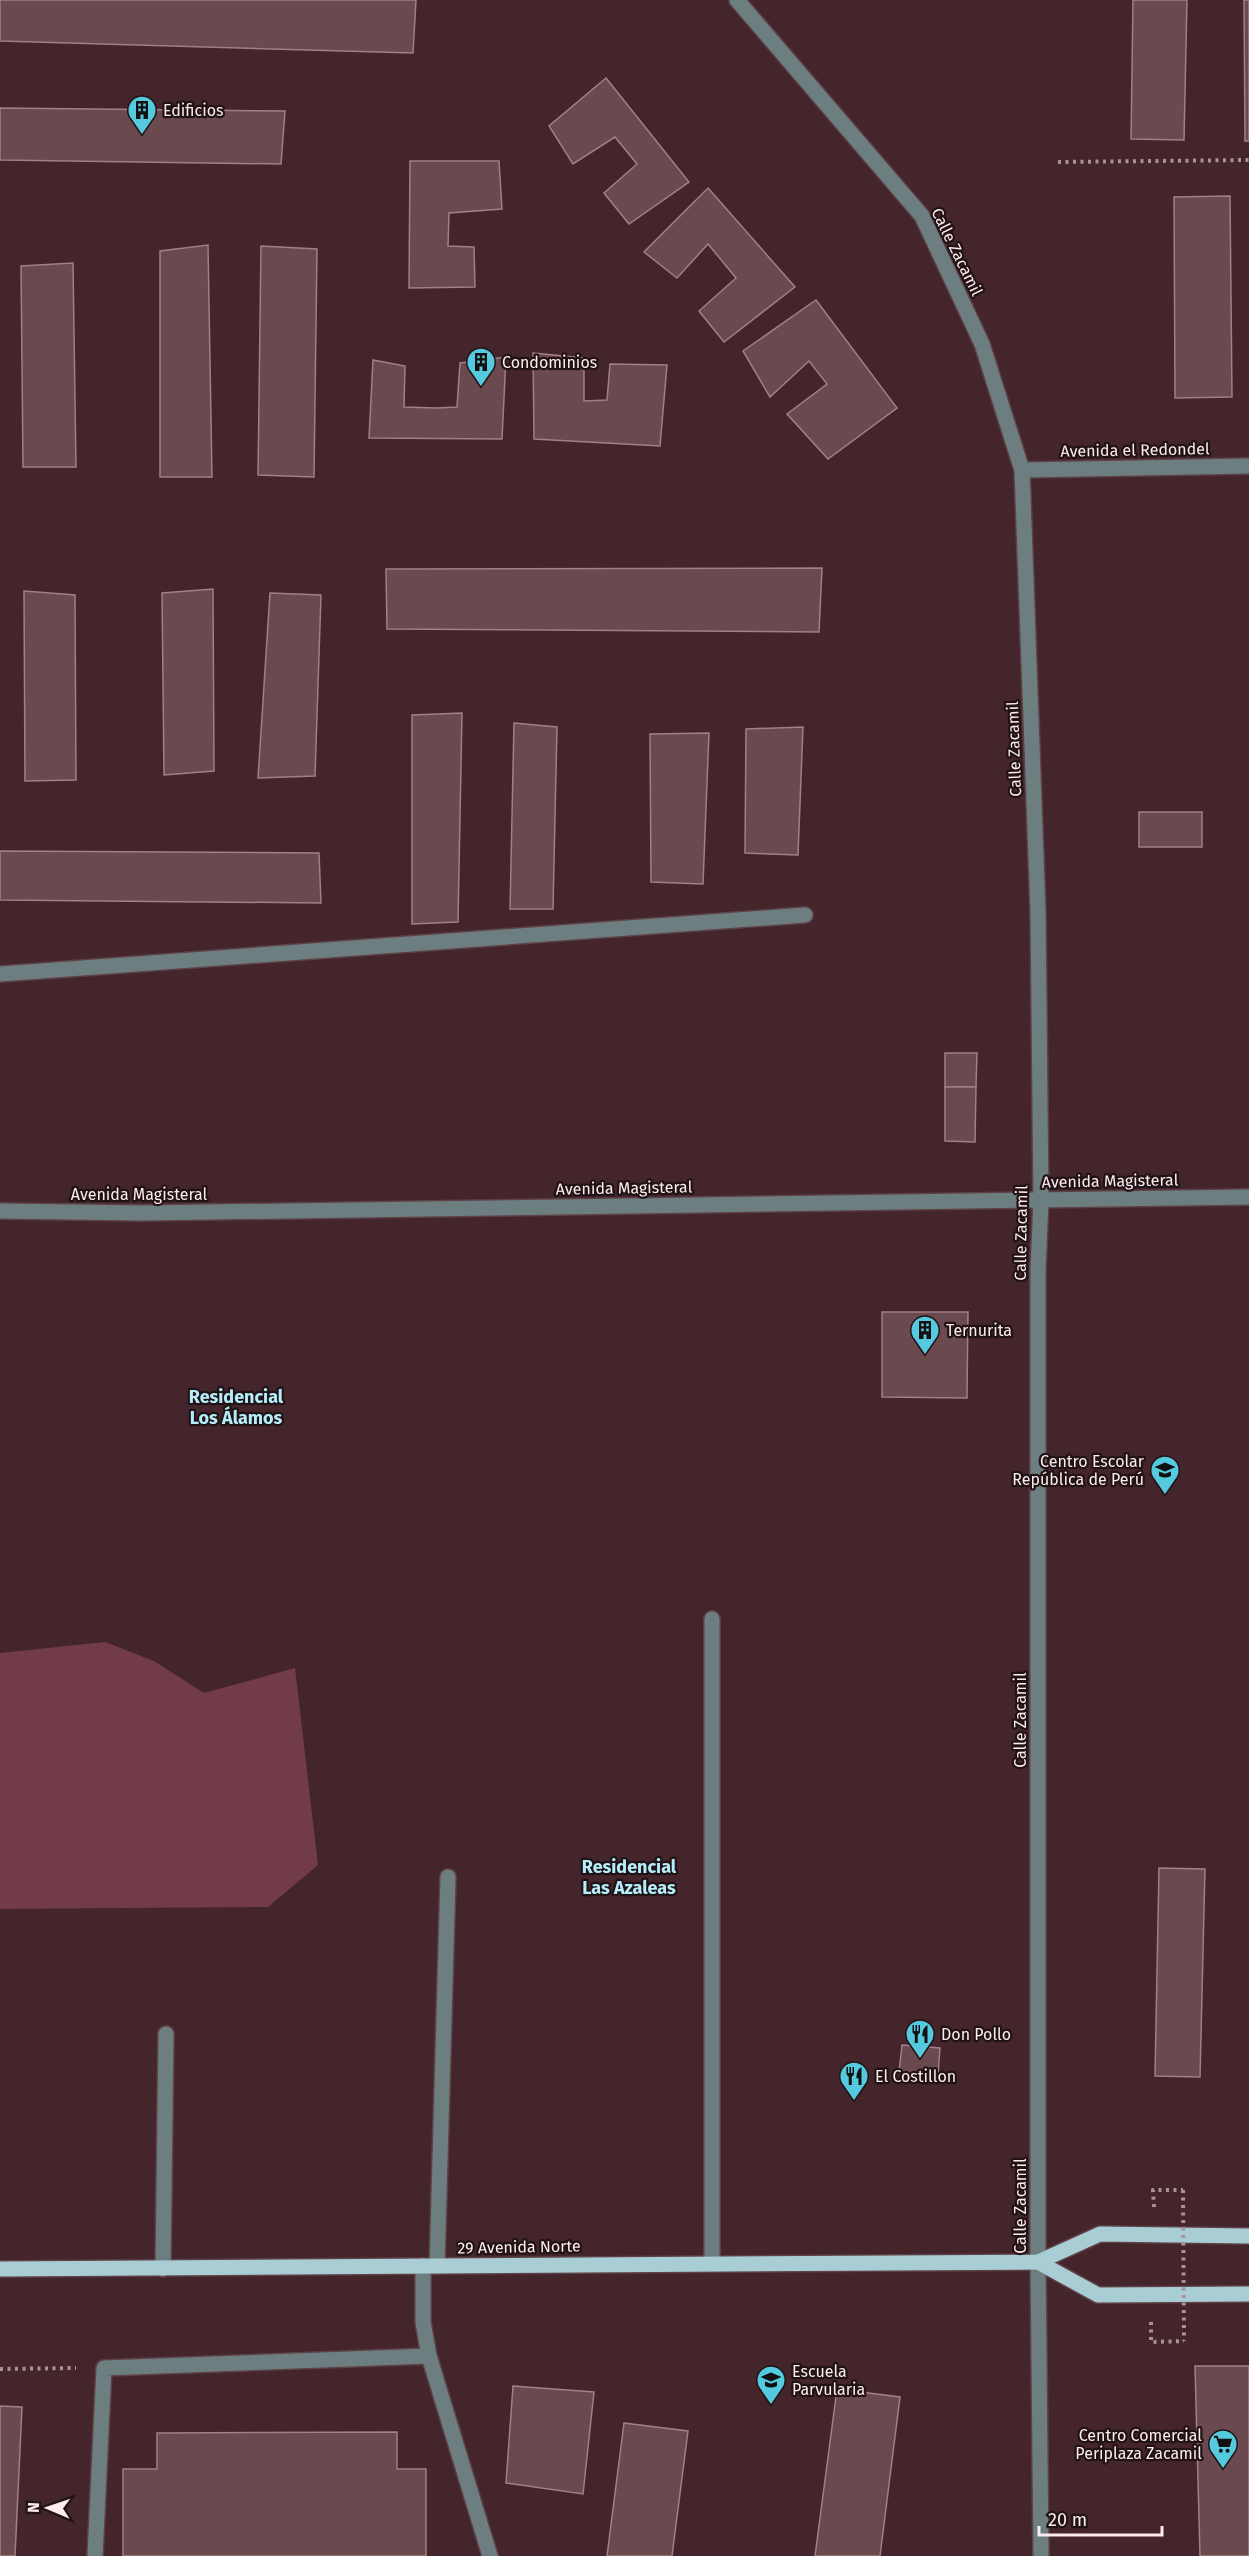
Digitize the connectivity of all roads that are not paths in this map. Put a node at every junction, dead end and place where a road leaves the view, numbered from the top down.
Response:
1 (737, 0) edge
2 (1249, 466) edge
3 (1022, 470) junction
4 (805, 915) dead end
5 (0, 974) edge
6 (1249, 1197) edge
7 (1041, 1200) junction
8 (0, 1211) edge
9 (712, 1619) dead end
10 (448, 1876) dead end
11 (166, 2034) dead end
12 (1249, 2236) edge
13 (1038, 2262) junction
14 (712, 2263) junction
15 (430, 2266) junction
16 (0, 2269) edge
17 (163, 2269) junction
18 (1249, 2294) edge
19 (429, 2356) junction
20 (96, 2556) edge
21 (490, 2556) edge
22 (1041, 2556) edge

1 - 3 street, Calle Zacamil
2 - 3 street, Avenida el Redondel
3 - 7 street, Calle Zacamil
4 - 5 street
6 - 7 street, Avenida Magisteral
7 - 8 street, Avenida Magisteral
7 - 13 street, Calle Zacamil
9 - 14 street
10 - 15 street
11 - 17 street
12 - 13 main road, 29 Avenida Norte
13 - 14 main road, 29 Avenida Norte
13 - 18 main road, 29 Avenida Norte
13 - 22 street, Calle Zacamil
14 - 15 main road, 29 Avenida Norte
15 - 17 main road, 29 Avenida Norte
15 - 19 street
16 - 17 main road, 29 Avenida Norte
19 - 20 street
19 - 21 street

